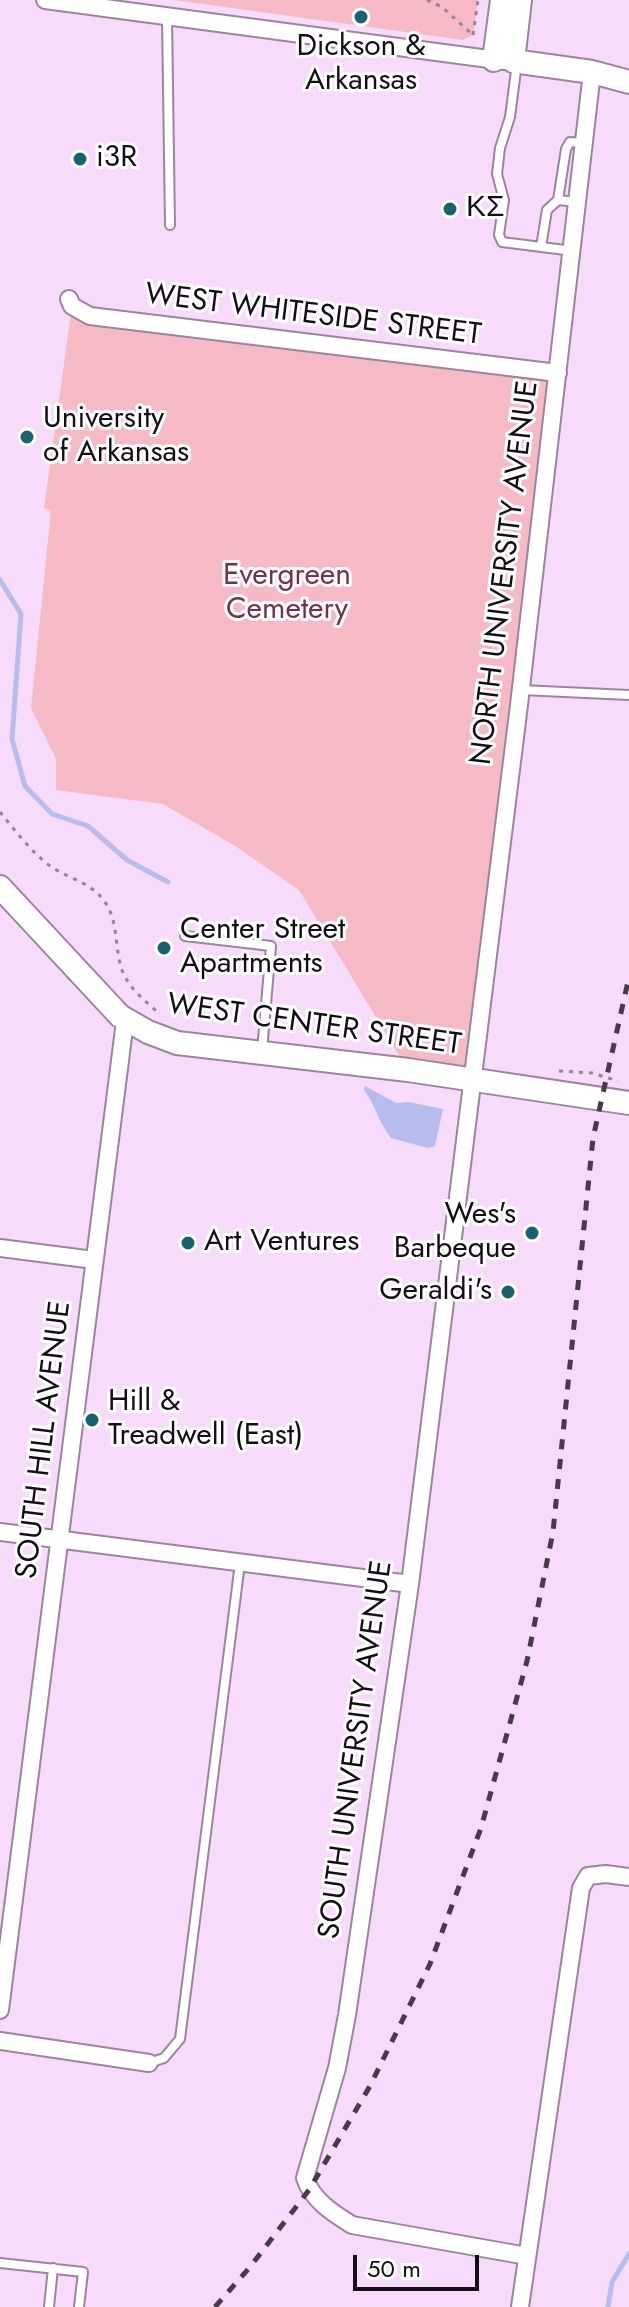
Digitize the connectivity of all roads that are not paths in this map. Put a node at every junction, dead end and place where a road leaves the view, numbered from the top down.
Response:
1 (45, 0) edge
2 (502, 0) edge
3 (520, 0) edge
4 (72, 2) edge
5 (167, 17) junction
6 (508, 61) junction
7 (592, 72) junction
8 (629, 82) edge
9 (585, 143) junction
10 (558, 200) junction
11 (578, 202) junction
12 (170, 225) dead end
13 (541, 247) junction
14 (573, 251) junction
15 (69, 299) dead end
16 (558, 373) junction
17 (521, 690) junction
18 (629, 695) edge
19 (0, 887) edge
20 (185, 936) dead end
21 (125, 1021) junction
22 (262, 1052) junction
23 (473, 1080) junction
24 (626, 1093) edge
25 (0, 1248) edge
26 (94, 1260) junction
27 (0, 1532) edge
28 (60, 1539) junction
29 (240, 1563) junction
30 (410, 1584) junction
31 (629, 1877) edge
32 (0, 2010) edge
33 (0, 2041) edge
34 (149, 2063) joint
35 (527, 2256) junction
36 (0, 2263) edge
37 (53, 2268) junction
38 (49, 2307) edge
39 (79, 2307) edge
40 (520, 2307) edge

1 - 4 street
2 - 6 street
3 - 6 street
4 - 5 street
5 - 6 street
5 - 12 lane
6 - 7 street
6 - 13 lane
7 - 8 street
7 - 9 street, NORTH UNIVERSITY AVENUE
9 - 10 lane
9 - 11 street, NORTH UNIVERSITY AVENUE
10 - 11 lane
10 - 13 lane
11 - 14 street, NORTH UNIVERSITY AVENUE
13 - 14 lane
14 - 16 street, NORTH UNIVERSITY AVENUE
15 - 16 street, WEST WHITESIDE STREET
16 - 17 street, NORTH UNIVERSITY AVENUE
17 - 18 lane
17 - 23 street, NORTH UNIVERSITY AVENUE
19 - 21 street, WEST CENTER STREET
20 - 22 lane
21 - 22 street, WEST CENTER STREET
21 - 26 street, SOUTH HILL AVENUE
22 - 23 street, WEST CENTER STREET
23 - 24 street, WEST CENTER STREET
23 - 30 street, SOUTH UNIVERSITY AVENUE
25 - 26 street
26 - 28 street, SOUTH HILL AVENUE
27 - 28 street
28 - 29 street
28 - 32 street, SOUTH HILL AVENUE
29 - 30 street
29 - 34 lane
30 - 35 street, SOUTH UNIVERSITY AVENUE
31 - 35 street
33 - 34 street
35 - 40 street
36 - 37 lane
37 - 38 lane
37 - 39 lane

